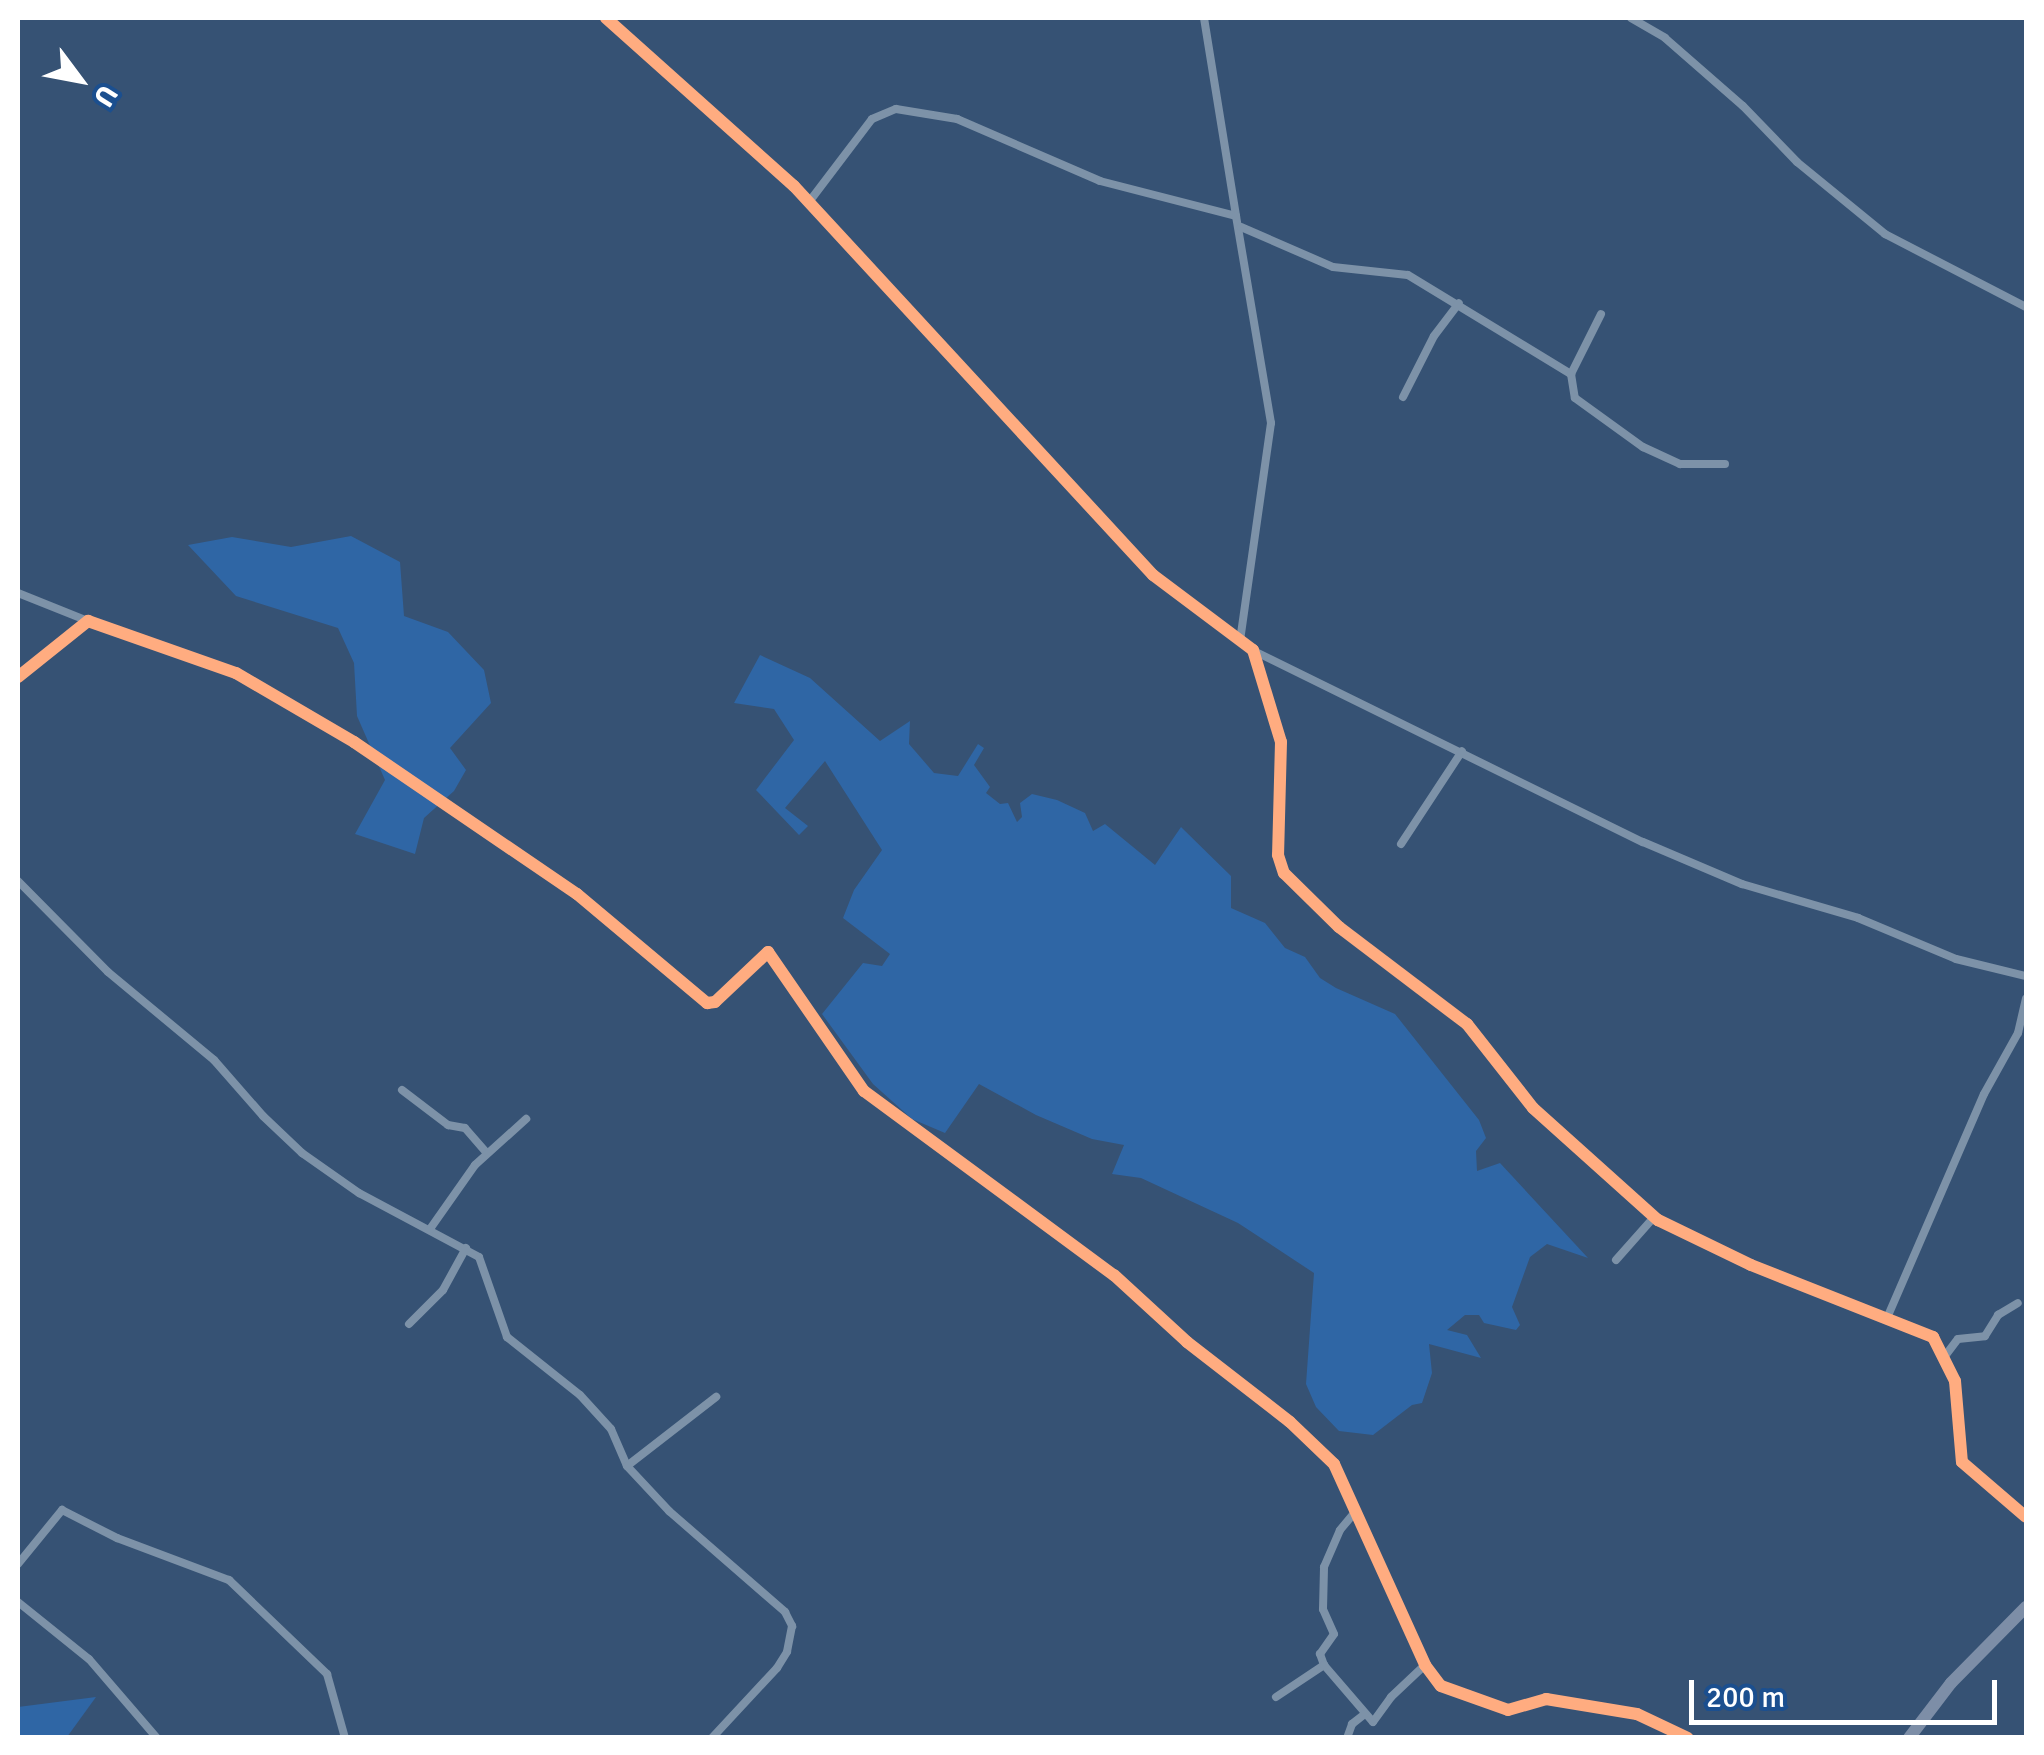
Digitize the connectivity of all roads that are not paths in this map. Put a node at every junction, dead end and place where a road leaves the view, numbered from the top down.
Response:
1 (606, 18) edge
2 (1204, 18) edge
3 (1632, 18) edge
4 (809, 202) junction
5 (1236, 216) junction
6 (1241, 227) junction
7 (1460, 303) junction
8 (2026, 308) edge
9 (1602, 314) dead end
10 (1571, 374) junction
11 (1402, 397) dead end
12 (1725, 464) dead end
13 (18, 593) edge
14 (88, 621) junction
15 (1240, 641) junction
16 (1253, 650) junction
17 (18, 677) edge
18 (1462, 750) junction
19 (1401, 844) dead end
20 (18, 881) edge
21 (2026, 976) edge
22 (2026, 999) edge
23 (402, 1090) dead end
24 (526, 1119) dead end
25 (486, 1153) junction
26 (1654, 1217) junction
27 (430, 1230) junction
28 (466, 1248) junction
29 (1616, 1260) dead end
30 (2018, 1303) dead end
31 (1887, 1318) junction
32 (409, 1324) dead end
33 (1946, 1356) junction
34 (716, 1396) dead end
35 (628, 1466) junction
36 (1354, 1512) junction
37 (2026, 1517) edge
38 (18, 1564) edge
39 (18, 1602) edge
40 (2026, 1606) edge
41 (1425, 1665) junction
42 (1324, 1666) junction
43 (1276, 1697) dead end
44 (1365, 1714) junction
45 (157, 1738) edge
46 (345, 1738) edge
47 (712, 1738) edge
48 (1348, 1738) edge
49 (1688, 1738) edge
50 (1908, 1738) edge

1 - 4 street
2 - 5 street
3 - 8 street
4 - 5 street
4 - 15 street
5 - 6 street
6 - 7 street
6 - 15 street
7 - 10 street
7 - 11 street
9 - 10 street
10 - 12 street
13 - 14 street
14 - 17 street
14 - 36 street
15 - 16 street
16 - 18 street
16 - 26 street
18 - 19 street
18 - 21 street
20 - 27 street
22 - 31 street
23 - 25 street
24 - 25 street
25 - 27 street
26 - 29 street
26 - 31 street
27 - 28 street
28 - 32 street
28 - 35 street
30 - 33 street
31 - 33 street
33 - 37 street
34 - 35 street
35 - 47 street
36 - 41 street
36 - 42 street
38 - 46 street
39 - 45 street
40 - 50 main road
41 - 44 street
41 - 49 street
42 - 43 street
42 - 44 street
44 - 48 street

